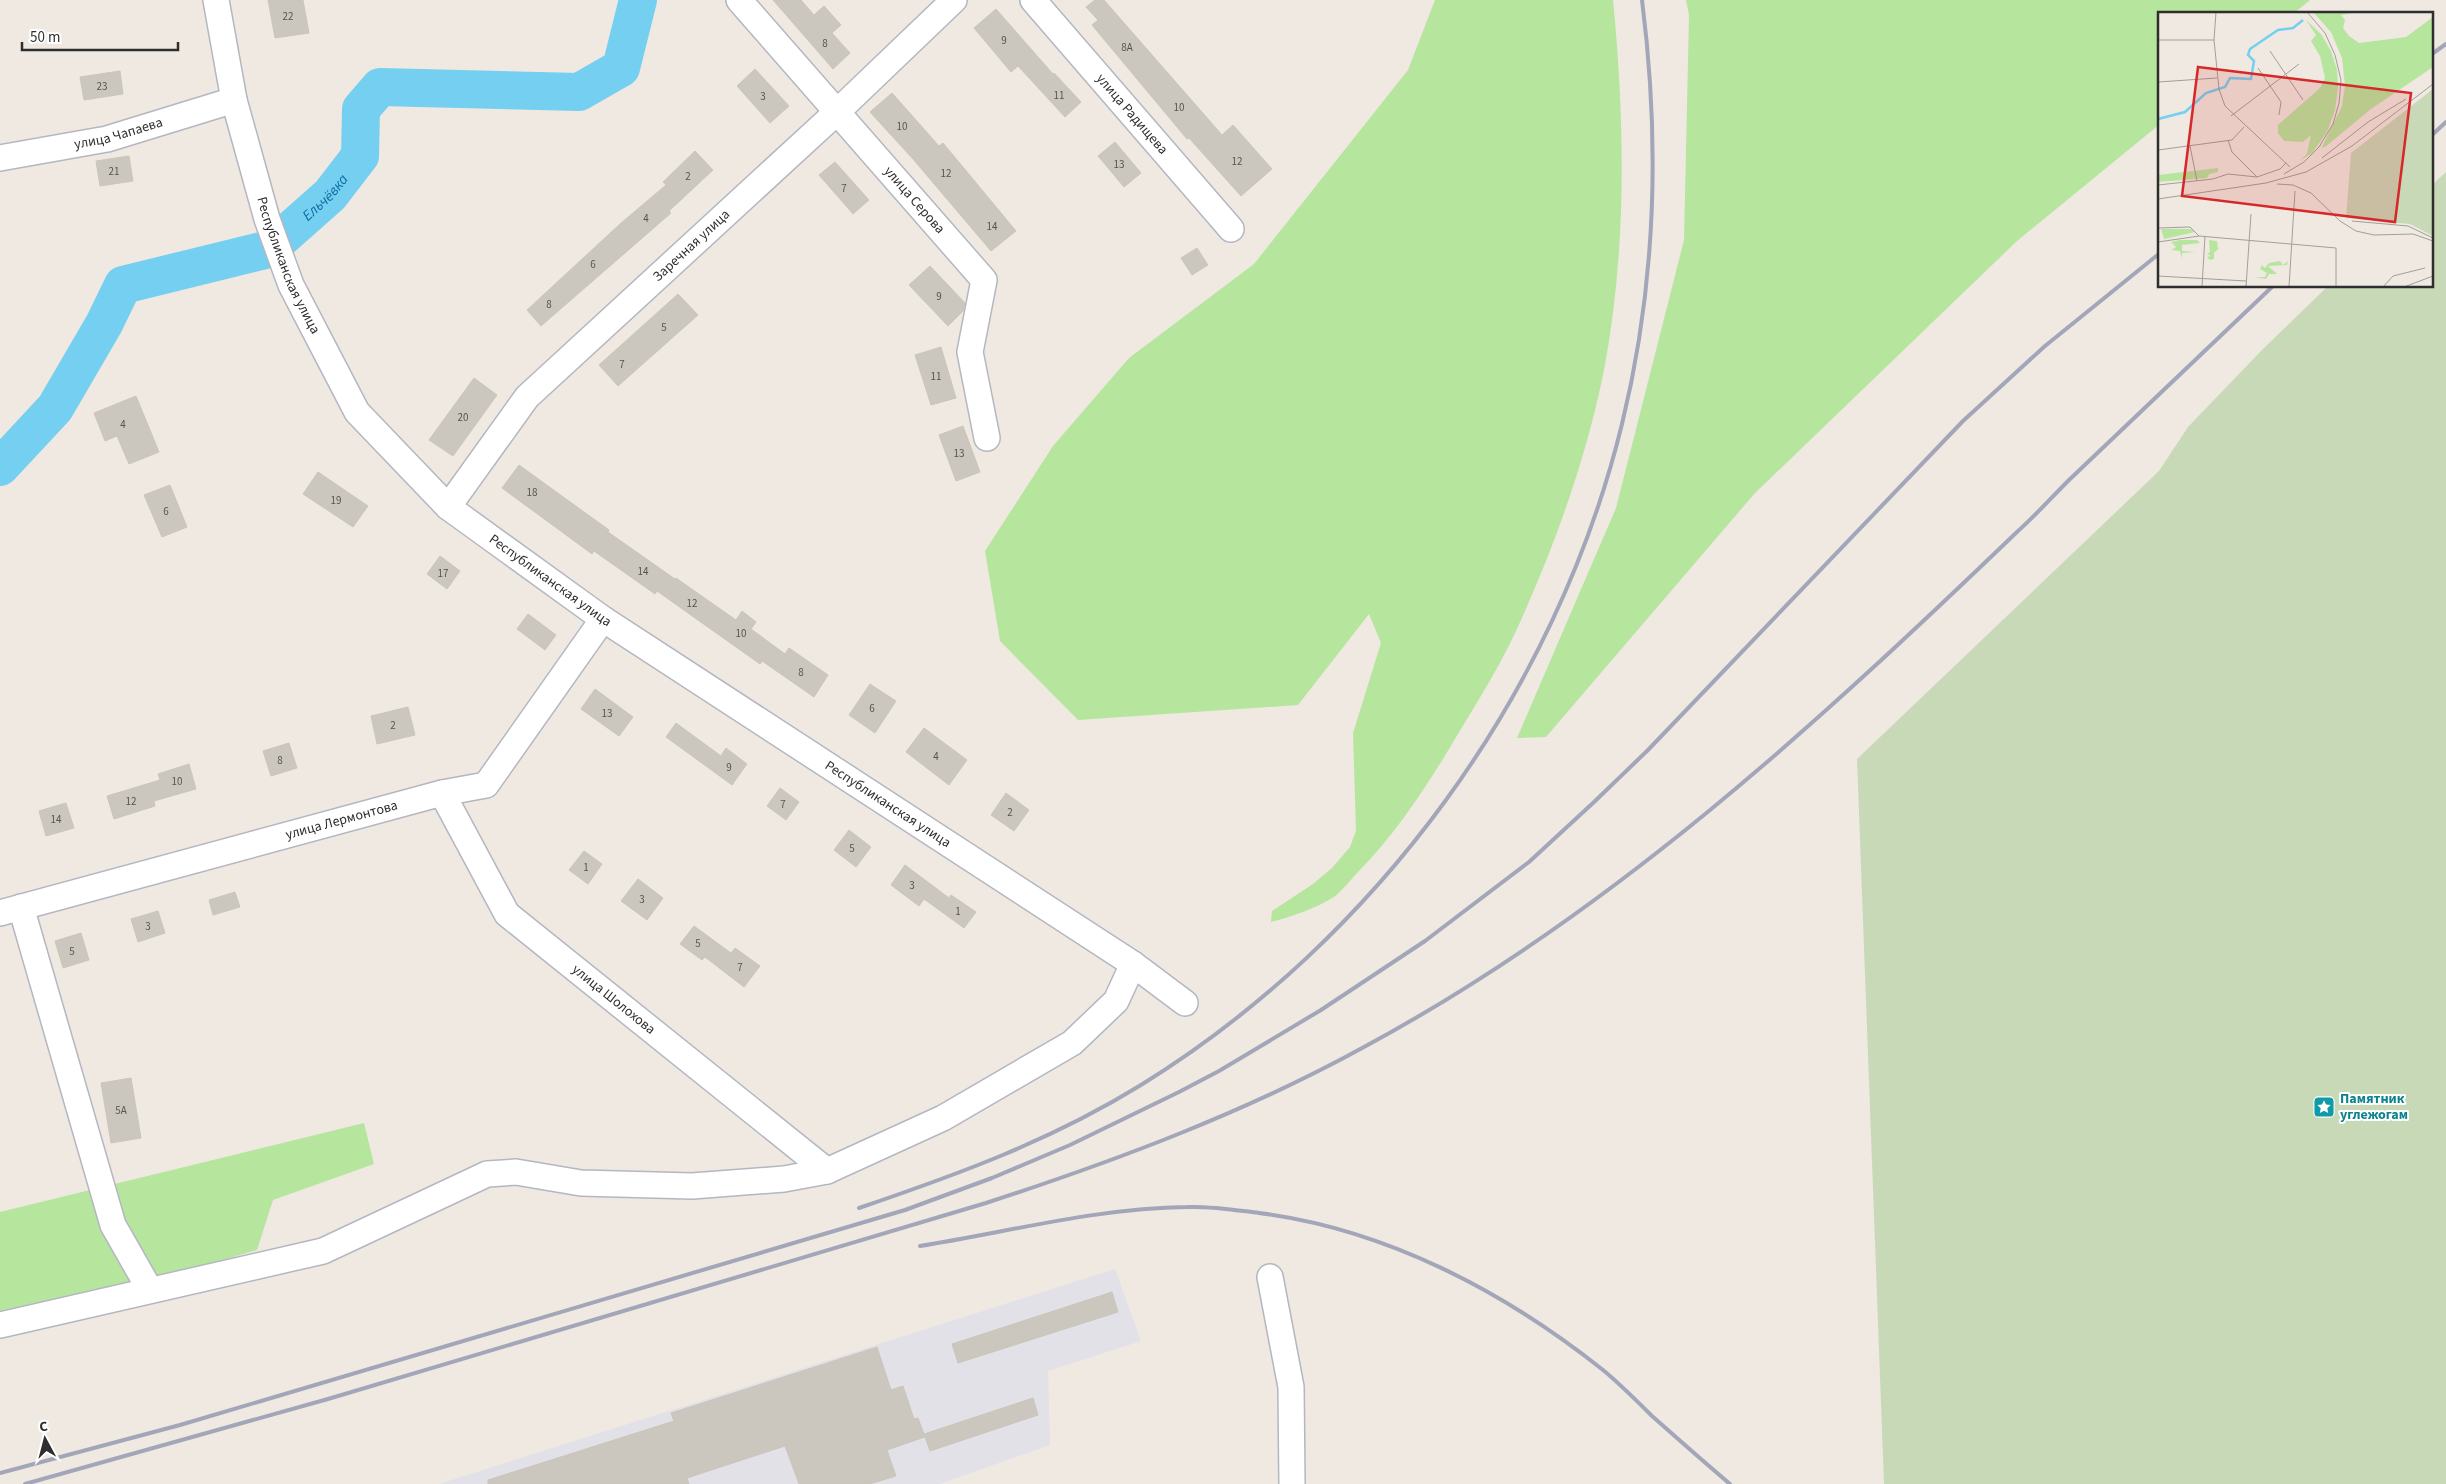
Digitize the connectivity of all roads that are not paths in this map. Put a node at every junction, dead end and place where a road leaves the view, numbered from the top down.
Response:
1 (216, 0) edge
2 (739, 0) edge
3 (954, 0) edge
4 (1033, 0) edge
5 (234, 100) junction
6 (838, 111) junction
7 (0, 158) edge
8 (1230, 229) dead end
9 (987, 438) dead end
10 (448, 508) junction
11 (603, 619) junction
12 (442, 793) junction
13 (11, 910) edge
14 (1133, 964) junction
15 (1185, 1003) dead end
16 (827, 1170) junction
17 (1270, 1277) dead end
18 (150, 1290) junction
19 (0, 1325) edge
20 (1292, 1484) edge

1 - 5 street, Республиканская улица
2 - 6 street, улица Серова
3 - 6 street, Заречная улица
4 - 8 street, улица Радищева
5 - 7 street, улица Чапаева
5 - 10 street, Республиканская улица
6 - 9 street, улица Серова
6 - 10 street, Заречная улица
10 - 11 street, Республиканская улица
11 - 12 street, улица Лермонтова
11 - 14 street, Республиканская улица
12 - 13 street, улица Лермонтова
12 - 16 street, улица Шолохова
13 - 18 street
14 - 15 street, Республиканская улица
14 - 16 street
16 - 18 street
17 - 20 street
18 - 19 street

